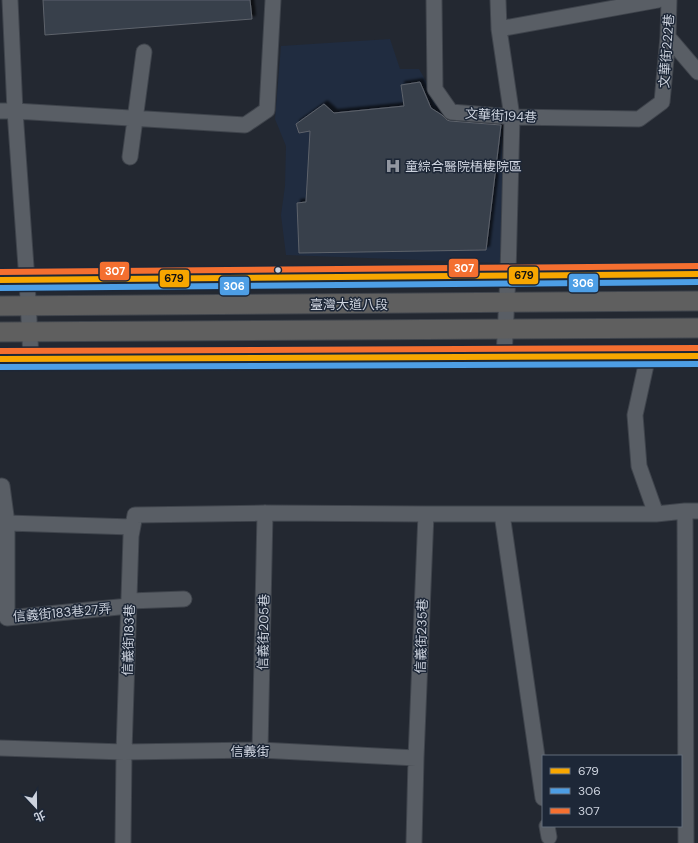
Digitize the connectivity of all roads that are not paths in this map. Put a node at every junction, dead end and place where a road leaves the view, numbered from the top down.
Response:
1 (10, 0) edge
2 (273, 0) edge
3 (434, 0) edge
4 (498, 0) edge
5 (658, 0) edge
6 (669, 0) edge
7 (607, 4) edge
8 (499, 28) junction
9 (668, 37) junction
10 (144, 52) dead end
11 (698, 72) edge
12 (662, 102) joint
13 (0, 111) edge
14 (15, 111) junction
15 (512, 117) junction
16 (134, 118) junction
17 (130, 157) dead end
18 (698, 274) edge
19 (508, 275) junction
20 (0, 280) edge
21 (27, 280) junction
22 (698, 301) edge
23 (507, 302) junction
24 (0, 306) edge
25 (29, 306) junction
26 (698, 328) edge
27 (506, 330) junction
28 (0, 332) edge
29 (30, 332) junction
30 (648, 356) junction
31 (698, 356) edge
32 (504, 357) junction
33 (31, 358) junction
34 (0, 359) edge
35 (2, 486) dead end
36 (692, 511) edge
37 (265, 513) junction
38 (426, 514) junction
39 (502, 514) junction
40 (656, 514) junction
41 (7, 523) junction
42 (132, 527) junction
43 (184, 599) dead end
44 (129, 604) junction
45 (0, 748) edge
46 (260, 750) junction
47 (124, 752) junction
48 (416, 758) junction
49 (542, 791) edge
50 (123, 843) edge
51 (414, 843) edge
52 (686, 843) edge

1 - 14 street
2 - 16 street
3 - 15 street, 文華街194巷
4 - 8 street
5 - 7 street
6 - 9 street, 文華街222巷
7 - 8 street
8 - 15 street
9 - 11 street
9 - 12 street, 文華街222巷
10 - 16 street
12 - 15 street, 文華街194巷
13 - 14 street
14 - 16 street
14 - 21 street
15 - 19 street
16 - 17 street
18 - 19 main road, 臺灣大道八段
19 - 21 main road, 臺灣大道八段
19 - 23 street
20 - 21 main road, 臺灣大道八段
21 - 25 street
22 - 23 main road, 臺灣大道八段
23 - 25 main road, 臺灣大道八段
23 - 27 street
24 - 25 main road, 臺灣大道八段
25 - 29 street
26 - 27 main road, 臺灣大道八段
27 - 29 main road, 臺灣大道八段
27 - 32 street
28 - 29 main road, 臺灣大道八段
29 - 33 street
30 - 31 main road
30 - 32 main road
30 - 40 street
32 - 33 main road
33 - 34 main road
35 - 41 street, 信義街183巷27弄
36 - 40 street
36 - 52 street
37 - 38 street
37 - 42 street
37 - 46 street, 信義街205巷
38 - 39 street
38 - 48 street, 信義街235巷
39 - 40 street
39 - 49 street
41 - 42 street
41 - 44 street, 信義街183巷27弄
42 - 44 street, 信義街183巷
43 - 44 street
44 - 47 street, 信義街183巷
45 - 47 street, 信義街
46 - 47 street, 信義街
46 - 48 street, 信義街
47 - 50 street, 信義街183巷
48 - 51 street

